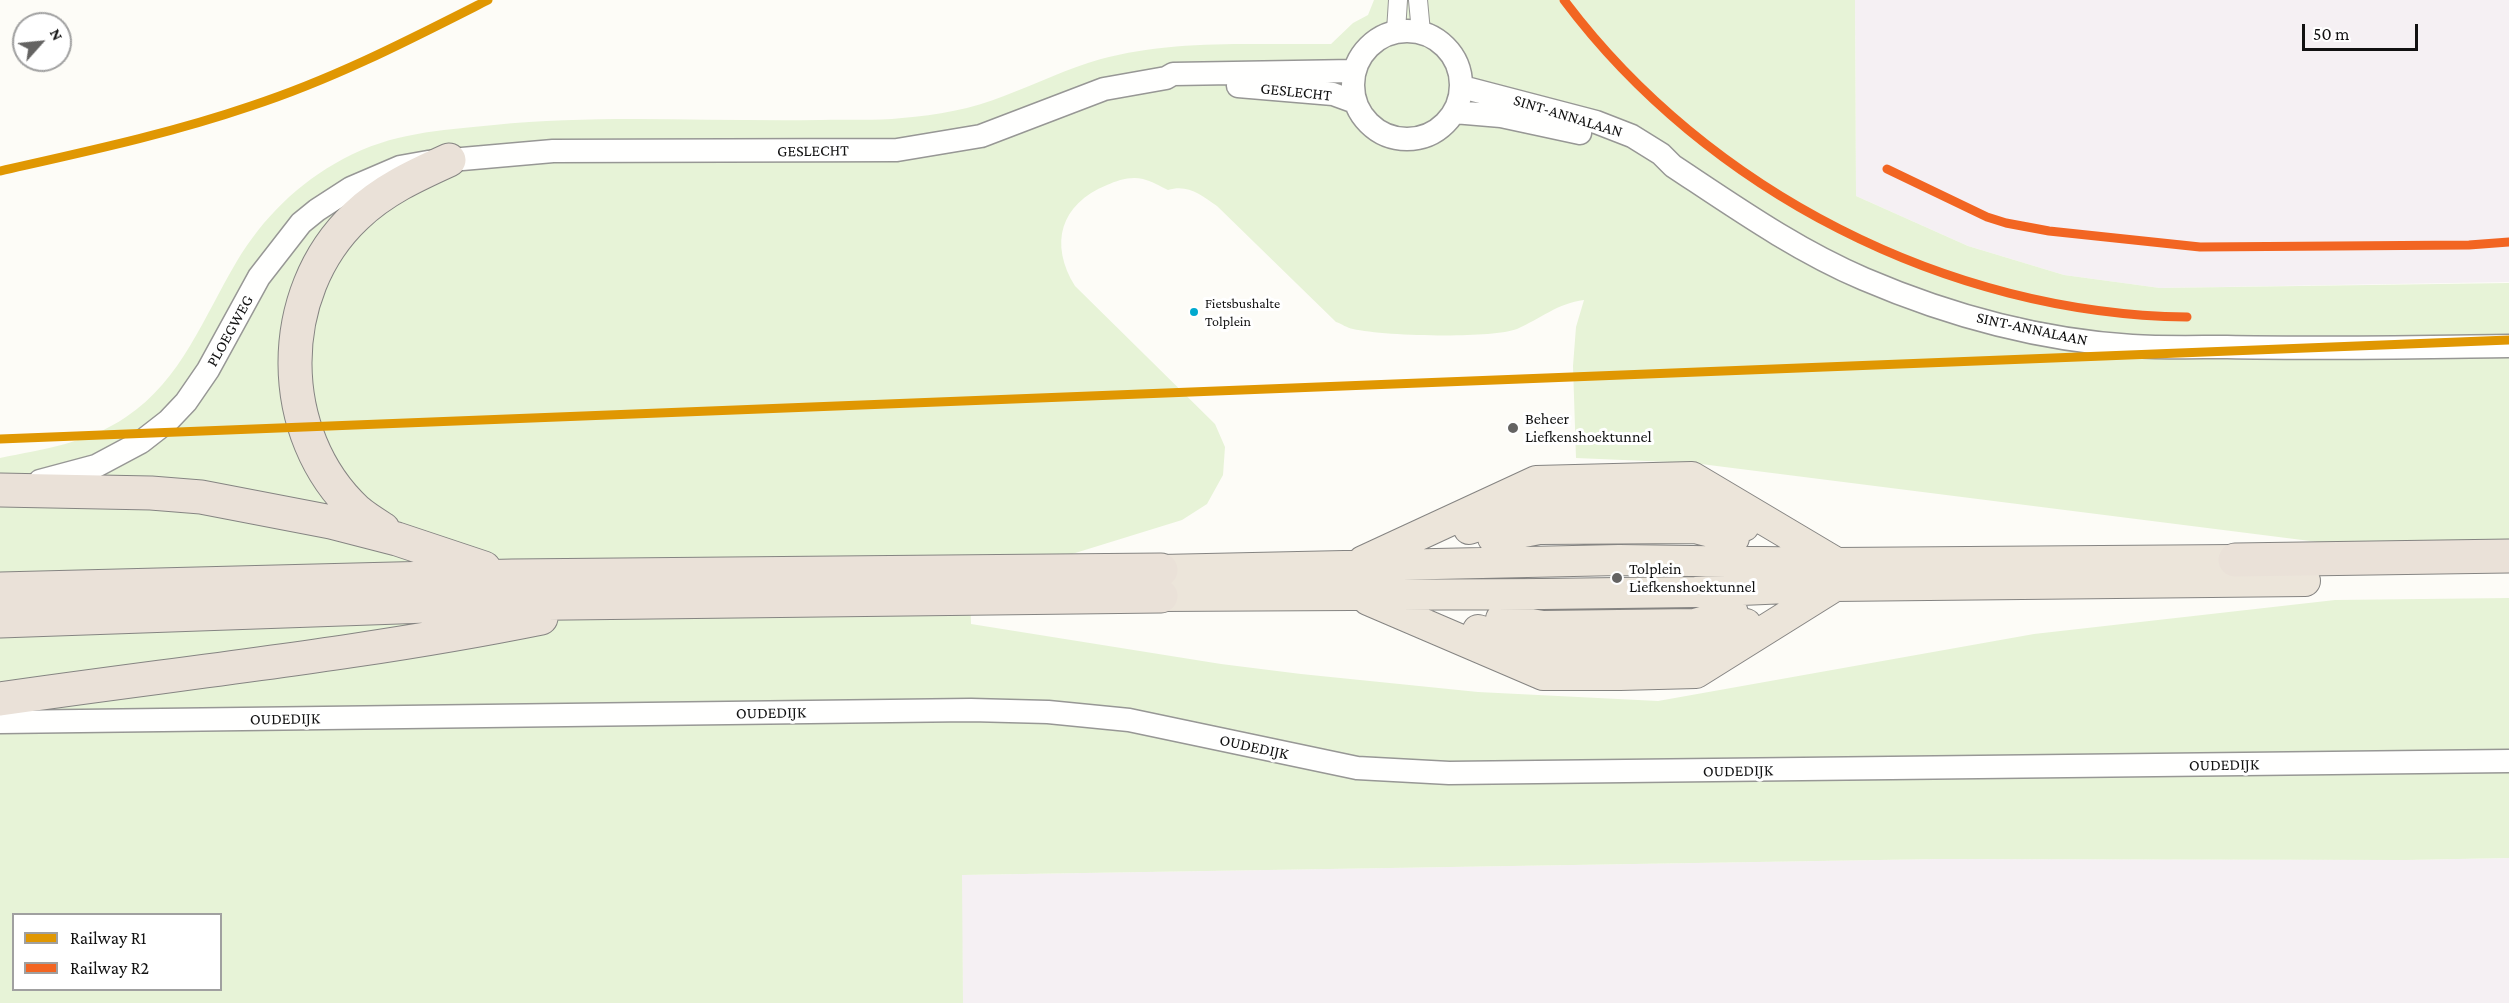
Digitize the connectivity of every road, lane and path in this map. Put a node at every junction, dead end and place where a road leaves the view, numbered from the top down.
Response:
1 (1398, 0) edge
2 (1418, 0) edge
3 (1396, 31) junction
4 (1421, 32) junction
5 (1354, 71) junction
6 (1166, 78) junction
7 (1461, 87) junction
8 (1355, 102) junction
9 (1454, 112) junction
10 (449, 160) junction
11 (1666, 161) junction
12 (2509, 346) edge
13 (0, 490) edge
14 (397, 539) junction
15 (2509, 556) edge
16 (2235, 560) joint
17 (1835, 574) junction
18 (512, 576) junction
19 (2509, 578) edge
20 (1354, 580) junction
21 (2305, 581) joint
22 (1161, 583) junction
23 (0, 589) edge
24 (615, 603) junction
25 (0, 621) edge
26 (0, 699) edge
27 (0, 722) edge
28 (2509, 761) edge

1 - 3 street
2 - 4 street
3 - 4 street
3 - 5 street
4 - 7 street, GESLECHT
5 - 6 street, GESLECHT
5 - 8 street, GESLECHT
6 - 8 street, GESLECHT
6 - 10 street, GESLECHT
7 - 9 street, GESLECHT
7 - 11 street, SINT-ANNALAAN
8 - 9 street, GESLECHT
9 - 11 street, SINT-ANNALAAN
10 - 13 street, PLOEGWEG
10 - 14 highway
11 - 12 street, SINT-ANNALAAN
13 - 14 highway
14 - 18 highway
15 - 16 highway
16 - 17 highway
17 - 20 highway
17 - 20 highway
17 - 20 highway
17 - 20 highway
17 - 20 highway
17 - 21 highway
18 - 22 highway
18 - 23 highway
19 - 21 highway
20 - 22 highway
22 - 24 highway
24 - 25 highway
24 - 26 highway
27 - 28 street, OUDEDIJK

